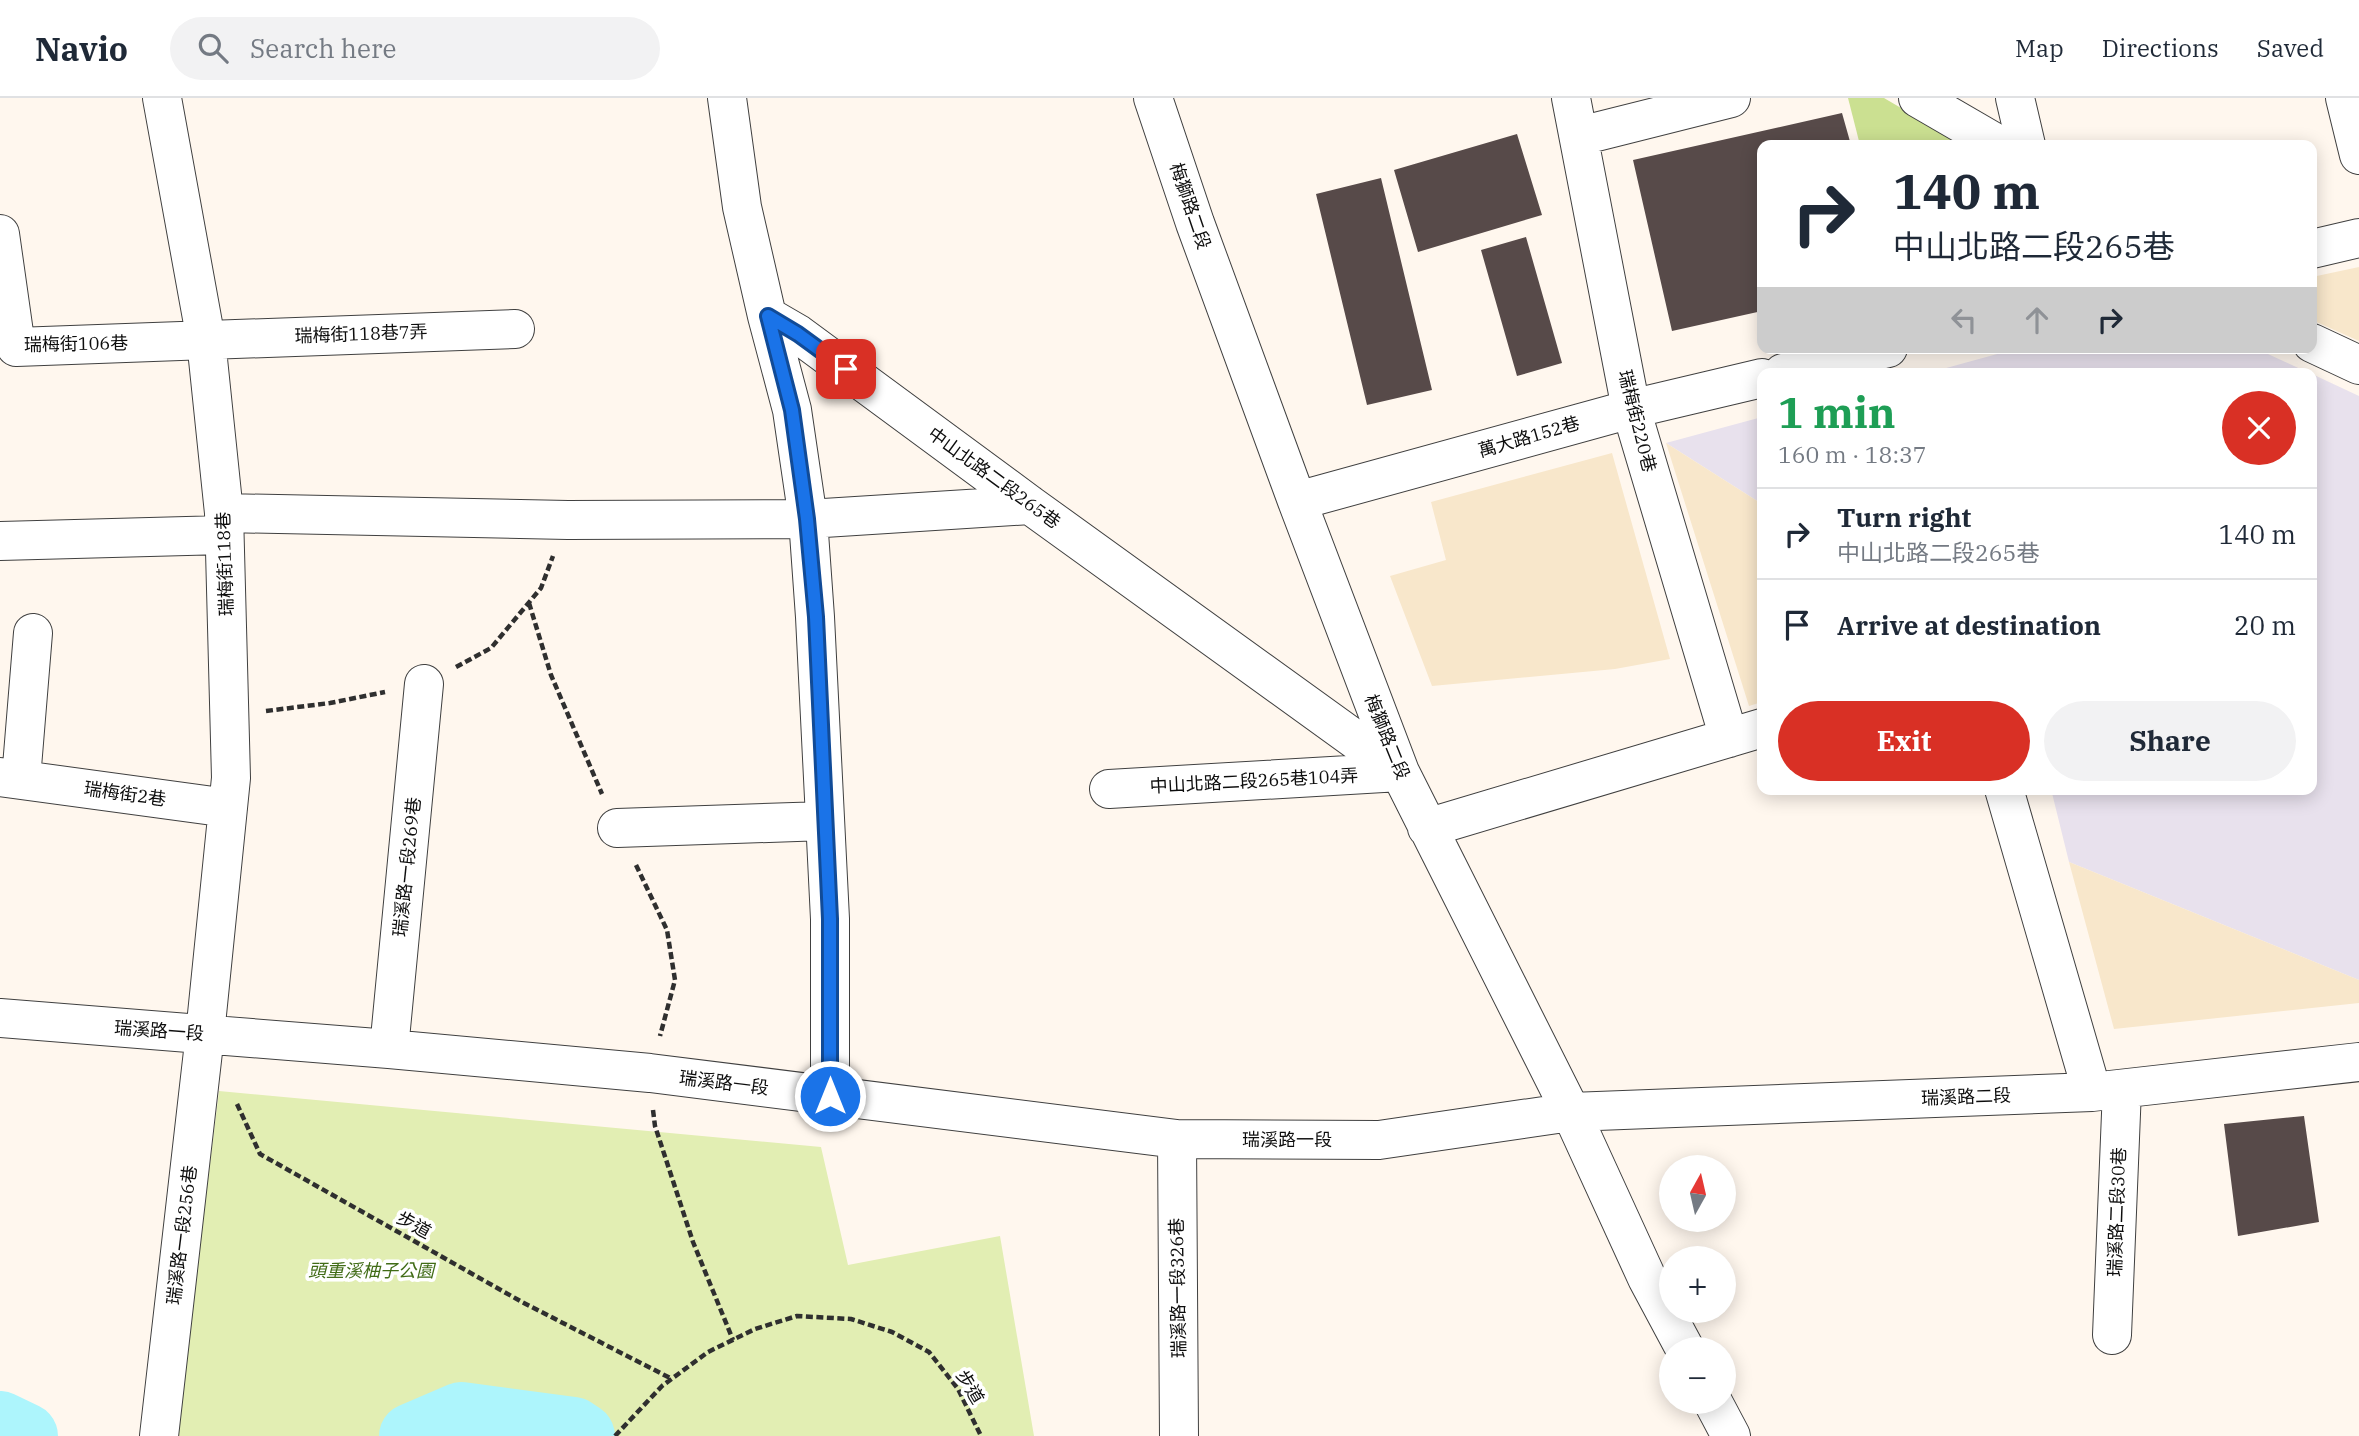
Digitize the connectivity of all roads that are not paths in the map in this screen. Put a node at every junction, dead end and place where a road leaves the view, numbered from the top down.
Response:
1 (162, 98) edge
2 (727, 98) edge
3 (1153, 98) edge
4 (1571, 98) edge
5 (1731, 98) edge
6 (1917, 98) edge
7 (2015, 98) edge
8 (2345, 98) edge
9 (1580, 136) junction
10 (1990, 140) edge
11 (2025, 140) edge
12 (2359, 155) edge
13 (0, 234) edge
14 (2359, 238) edge
15 (2317, 248) edge
16 (768, 316) junction
17 (515, 329) dead end
18 (206, 340) junction
19 (2317, 345) edge
20 (1863, 354) edge
21 (2359, 365) edge
22 (1804, 368) edge
23 (1757, 379) edge
24 (1630, 409) junction
25 (1297, 501) junction
26 (1030, 505) junction
27 (807, 519) junction
28 (224, 524) junction
29 (0, 541) edge
30 (33, 633) dead end
31 (425, 684) dead end
32 (1746, 733) edge
33 (1400, 772) junction
34 (11, 778) edge
35 (1109, 789) dead end
36 (2006, 795) edge
37 (228, 808) junction
38 (825, 821) junction
39 (617, 828) dead end
40 (1427, 828) junction
41 (0, 1018) edge
42 (205, 1034) junction
43 (389, 1049) junction
44 (2359, 1062) edge
45 (2107, 1091) junction
46 (830, 1096) junction
47 (1571, 1112) junction
48 (1177, 1139) junction
49 (2112, 1335) dead end
50 (1679, 1337) edge
51 (1719, 1414) edge
52 (159, 1436) edge
53 (1179, 1436) edge
54 (1731, 1436) edge

1 - 18 street, 瑞梅街118巷
2 - 16 street
3 - 25 street, 梅獅路二段
4 - 9 street, 瑞梅街220巷
5 - 9 street
6 - 10 street
7 - 11 street
8 - 12 street
9 - 24 street, 瑞梅街220巷
13 - 18 street, 瑞梅街106巷
14 - 15 street
16 - 26 street, 中山北路二段265巷
16 - 27 street
17 - 18 street, 瑞梅街118巷7弄
18 - 28 street, 瑞梅街118巷
19 - 21 street
20 - 22 street
23 - 24 street, 萬大路152巷
24 - 25 street, 萬大路152巷
24 - 32 street, 瑞梅街220巷
25 - 33 street, 梅獅路二段
26 - 27 street
26 - 33 street, 中山北路二段265巷
27 - 28 street
27 - 38 street
28 - 29 street
28 - 37 street, 瑞梅街118巷
30 - 34 street, 瑞梅街2巷
31 - 43 street, 瑞溪路一段269巷
32 - 40 street
33 - 35 street, 中山北路二段265巷104弄
33 - 40 street, 梅獅路二段
34 - 37 street, 瑞梅街2巷
36 - 45 street, 瑞溪路二段30巷
37 - 42 street, 瑞梅街118巷
38 - 39 street
38 - 46 street
40 - 47 street, 梅獅路二段
41 - 42 street, 瑞溪路一段
42 - 43 street, 瑞溪路一段
42 - 52 street, 瑞溪路一段256巷
43 - 46 street, 瑞溪路一段
44 - 45 street, 瑞溪路二段
45 - 47 street, 瑞溪路二段
45 - 49 street, 瑞溪路二段30巷
46 - 48 street, 瑞溪路一段
47 - 48 street, 瑞溪路一段
47 - 50 street, 梅獅路二段
48 - 53 street, 瑞溪路一段326巷
51 - 54 street

